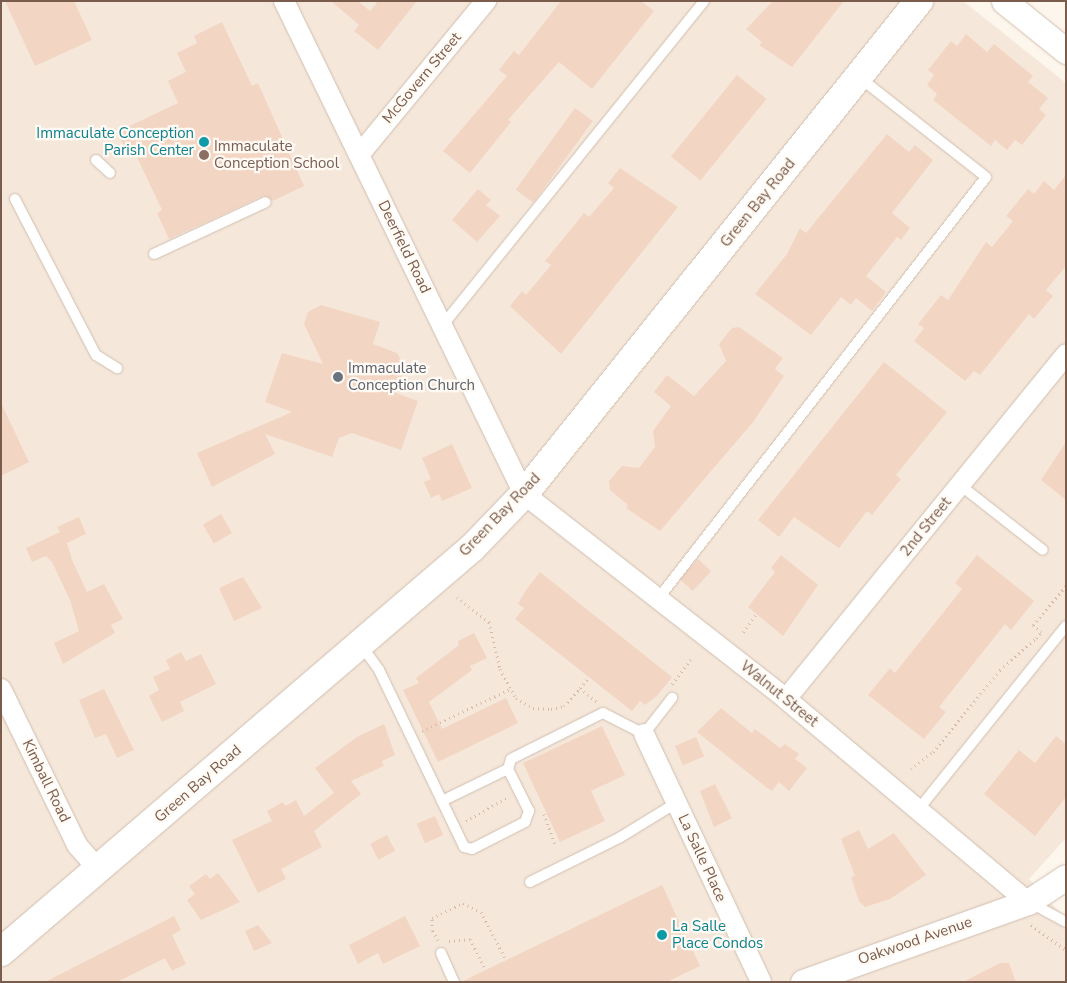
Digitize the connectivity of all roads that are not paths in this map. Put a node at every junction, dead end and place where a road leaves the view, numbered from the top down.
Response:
1 (284, 1) edge
2 (486, 1) edge
3 (704, 1) edge
4 (920, 1) edge
5 (1004, 1) edge
6 (1066, 51) edge
7 (859, 76) junction
8 (359, 155) junction
9 (96, 160) dead end
10 (110, 173) dead end
11 (15, 199) dead end
12 (266, 202) dead end
13 (154, 254) dead end
14 (442, 326) junction
15 (1066, 355) edge
16 (117, 368) dead end
17 (960, 485) junction
18 (524, 494) junction
19 (1043, 550) dead end
20 (658, 599) junction
21 (1066, 626) edge
22 (361, 644) junction
23 (1, 689) edge
24 (669, 695) road end
25 (786, 699) junction
26 (644, 734) junction
27 (508, 769) junction
28 (442, 801) junction
29 (676, 803) junction
30 (918, 810) junction
31 (98, 869) junction
32 (1066, 877) edge
33 (530, 882) dead end
34 (1029, 913) junction
35 (1066, 922) edge
36 (1, 952) edge
37 (440, 953) dead end
38 (454, 982) edge
39 (761, 982) edge
40 (803, 982) edge

1 - 8 street, Deerfield Road
2 - 8 street, McGovern Street
3 - 14 lane
4 - 7 main road, Green Bay Road
5 - 6 street
7 - 18 main road, Green Bay Road
7 - 20 lane
8 - 14 street, Deerfield Road
9 - 10 lane
11 - 16 lane
12 - 13 lane
14 - 18 street, Deerfield Road
15 - 17 street, 2nd Street
17 - 19 lane
17 - 25 street, 2nd Street
18 - 20 street, Walnut Street
18 - 22 main road, Green Bay Road
20 - 25 street, Walnut Street
21 - 30 lane
22 - 28 lane
22 - 31 main road, Green Bay Road
23 - 31 street, Kimball Road
24 - 26 lane
25 - 30 street, Walnut Street
26 - 27 lane
26 - 29 street, La Salle Place
27 - 28 lane
27 - 28 lane
29 - 33 lane
29 - 39 street, La Salle Place
30 - 34 street, Walnut Street
31 - 36 main road, Green Bay Road
32 - 34 street, Oakwood Avenue
34 - 35 lane
34 - 40 street, Oakwood Avenue
37 - 38 lane

